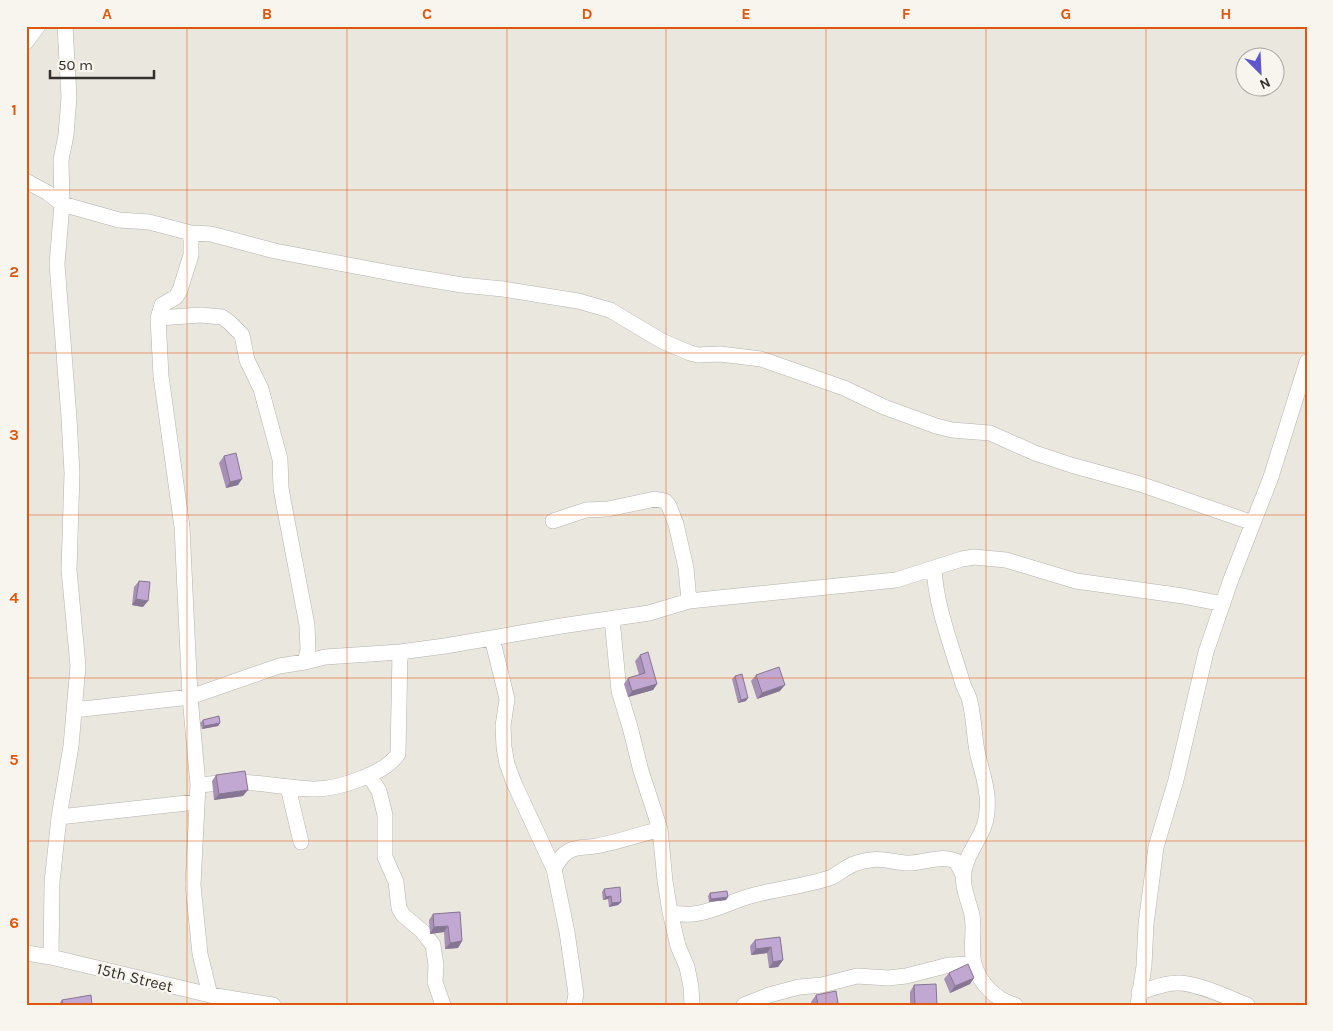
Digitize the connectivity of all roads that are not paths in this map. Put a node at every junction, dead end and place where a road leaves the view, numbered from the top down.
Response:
1 (38, 26) edge
2 (65, 26) edge
3 (26, 42) edge
4 (26, 181) edge
5 (62, 204) junction
6 (191, 233) junction
7 (158, 318) junction
8 (1307, 362) edge
9 (553, 521) dead end
10 (1253, 523) junction
11 (934, 568) junction
12 (689, 601) junction
13 (1223, 604) junction
14 (612, 619) junction
15 (492, 638) junction
16 (400, 652) junction
17 (305, 662) junction
18 (190, 697) junction
19 (74, 710) junction
20 (368, 775) junction
21 (198, 785) junction
22 (288, 787) junction
23 (196, 802) junction
24 (59, 818) junction
25 (660, 829) junction
26 (301, 842) dead end
27 (554, 869) junction
28 (963, 875) junction
29 (670, 912) junction
30 (26, 953) edge
31 (51, 957) junction
32 (974, 964) junction
33 (210, 995) junction
34 (1139, 999) edge
35 (238, 1003) edge
36 (273, 1005) edge
37 (443, 1005) edge
38 (574, 1005) edge
39 (692, 1005) edge
40 (744, 1005) edge
41 (1015, 1005) edge
42 (1247, 1005) edge

1 - 3 street
2 - 5 street
4 - 5 street
5 - 6 street
5 - 19 street
6 - 7 street
6 - 10 street
7 - 17 street
7 - 18 street
8 - 10 street
9 - 12 street
10 - 13 street
11 - 12 street
11 - 13 street
11 - 28 street
12 - 14 street
13 - 34 street
14 - 15 street
14 - 25 street
15 - 16 street
15 - 27 street
16 - 17 street
16 - 20 street
17 - 18 street
18 - 19 street
18 - 21 street
19 - 24 street
20 - 22 street
20 - 37 street
21 - 22 street
21 - 23 street
22 - 26 street
23 - 24 street
23 - 33 street
24 - 31 street
25 - 27 street
25 - 29 street
27 - 38 street
28 - 29 street
28 - 32 street
29 - 39 street
30 - 31 street, 15th Street
31 - 33 street, 15th Street
32 - 40 street
32 - 41 street
33 - 35 street, 15th Street
34 - 42 street
35 - 36 street, 15th Street

